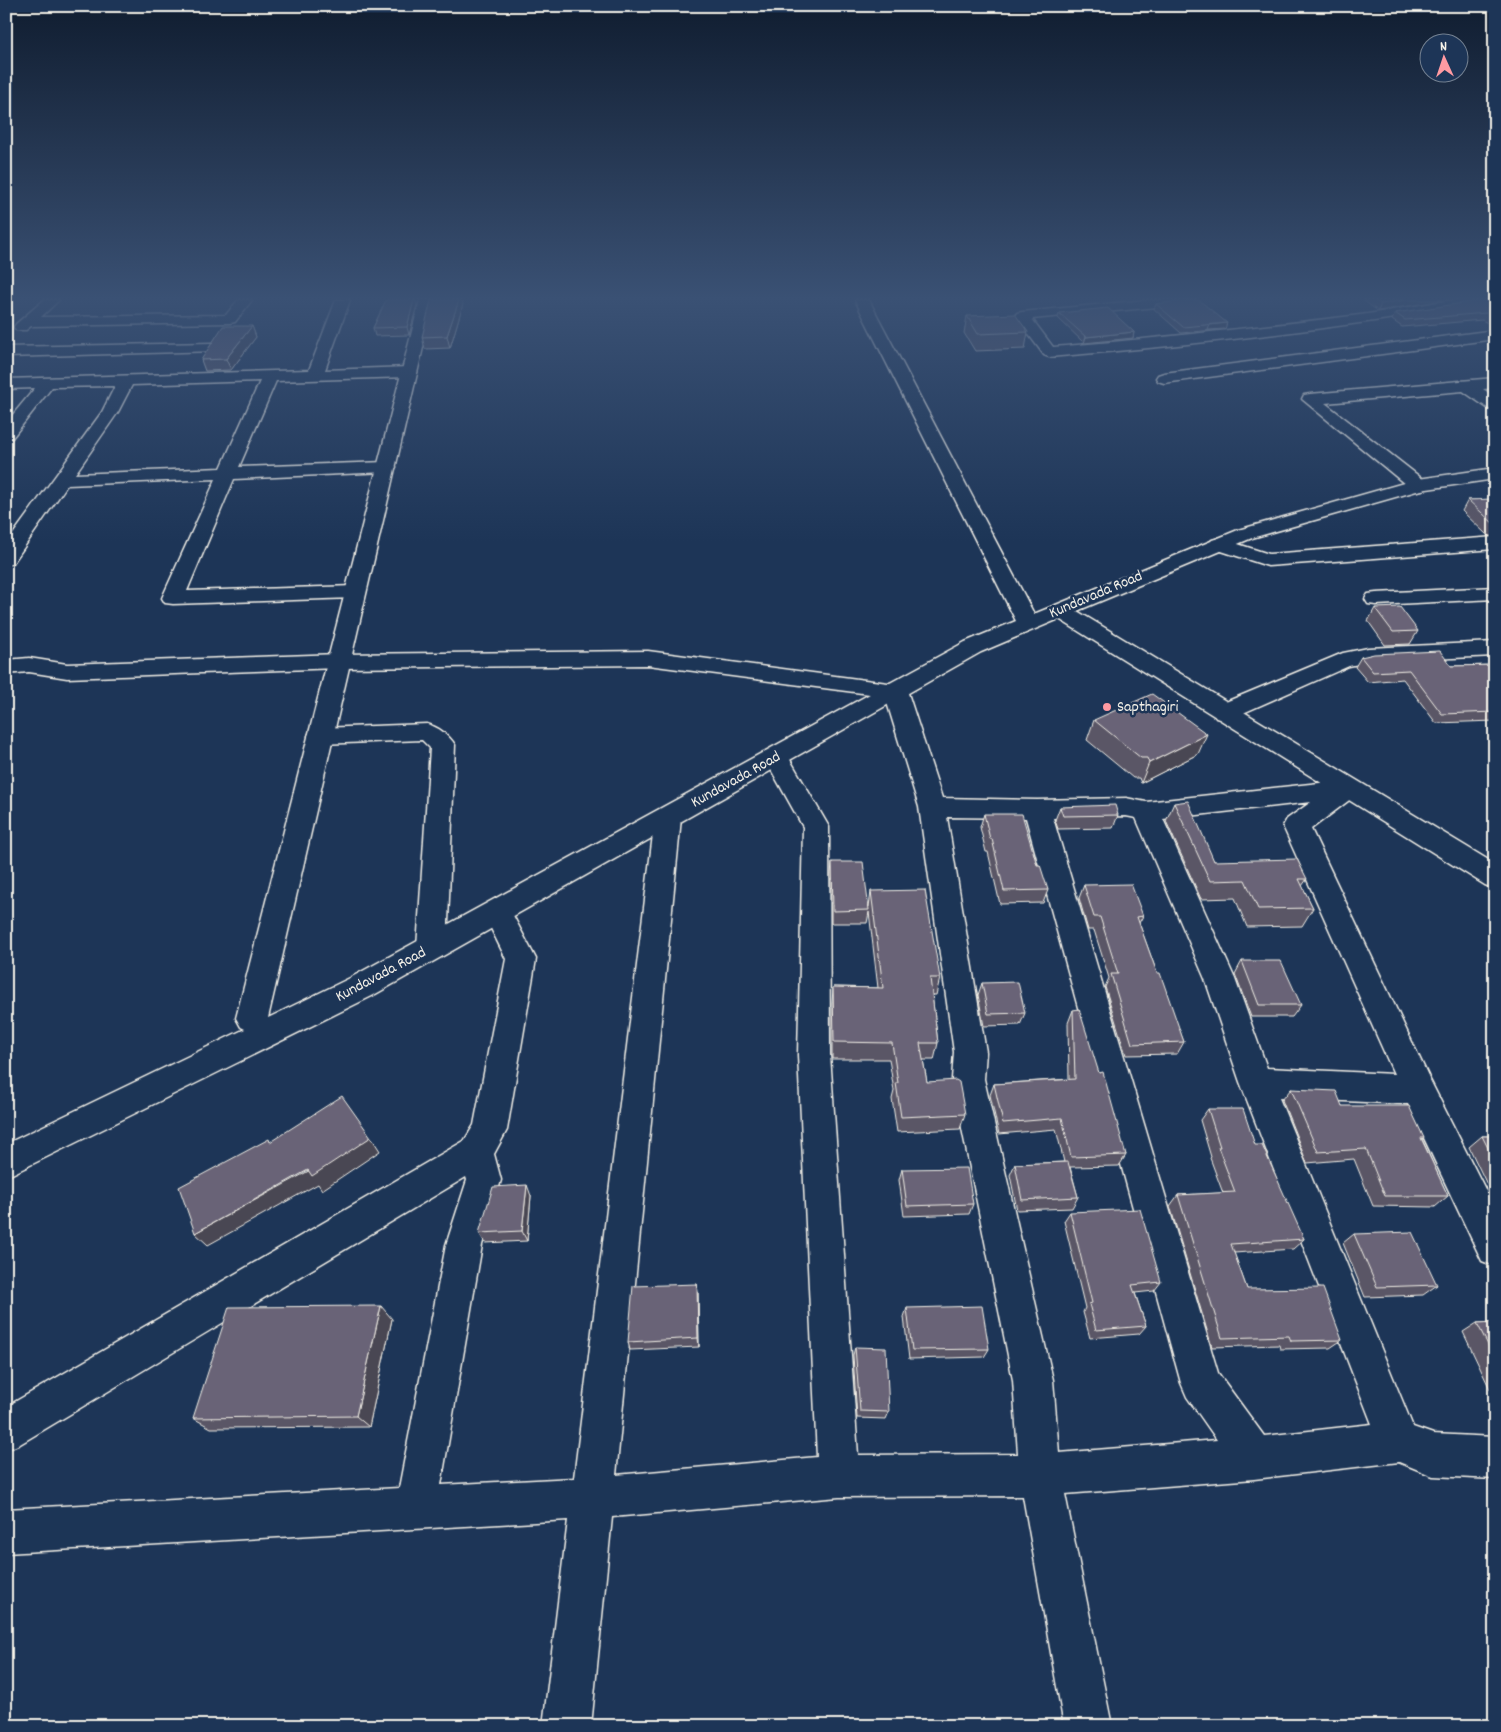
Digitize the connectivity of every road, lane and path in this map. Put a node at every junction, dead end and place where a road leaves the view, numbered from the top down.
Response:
1 (126, 380) edge
2 (94, 381) edge
3 (268, 381) edge
4 (407, 381) edge
5 (903, 381) edge
6 (48, 382) junction
7 (1495, 383) edge
8 (6, 384) edge
9 (1466, 385) junction
10 (1495, 404) edge
11 (6, 434) edge
12 (387, 467) junction
13 (227, 473) junction
14 (1495, 473) edge
15 (62, 480) junction
16 (1418, 485) junction
17 (1495, 543) edge
18 (1219, 544) junction
19 (6, 559) edge
20 (355, 592) junction
21 (1495, 593) edge
22 (1376, 600) dead end
23 (1060, 610) junction
24 (1028, 624) junction
25 (1495, 649) edge
26 (339, 661) junction
27 (6, 667) edge
28 (895, 690) junction
29 (1224, 712) junction
30 (320, 736) junction
31 (776, 757) junction
32 (1347, 789) junction
33 (932, 808) junction
34 (1037, 809) junction
35 (1146, 811) junction
36 (668, 818) junction
37 (1495, 878) edge
38 (497, 912) junction
39 (432, 948) junction
40 (252, 1018) dead end
41 (1256, 1082) junction
42 (1418, 1090) junction
43 (476, 1152) junction
44 (6, 1161) edge
45 (1495, 1248) edge
46 (6, 1430) edge
47 (1399, 1442) junction
48 (1254, 1458) junction
49 (1495, 1458) edge
50 (1040, 1475) junction
51 (839, 1476) junction
52 (592, 1498) junction
53 (416, 1509) junction
54 (6, 1530) edge
55 (567, 1726) edge
56 (1088, 1726) edge

1 - 15 street
2 - 6 street
3 - 13 street
4 - 12 street
5 - 24 street
6 - 8 street
6 - 11 street
7 - 9 street
9 - 10 street
9 - 16 street
12 - 13 street
12 - 20 street
13 - 15 street
13 - 20 street
14 - 16 street, Kundavada Road
15 - 19 street
16 - 18 street, Kundavada Road
17 - 18 street
18 - 23 street, Kundavada Road
20 - 26 street
21 - 22 street
23 - 24 street, Kundavada Road
23 - 29 street
24 - 28 street, Kundavada Road
25 - 29 street
26 - 27 street
26 - 28 street
26 - 30 street
28 - 31 street, Kundavada Road
28 - 33 street
29 - 32 street
30 - 39 street
30 - 40 street
31 - 36 street, Kundavada Road
31 - 51 street
32 - 35 street
32 - 37 street
32 - 42 street
33 - 34 street
33 - 50 street
34 - 35 street
34 - 48 street
35 - 41 street
36 - 38 street, Kundavada Road
36 - 52 street
38 - 39 street, Kundavada Road
38 - 43 street
39 - 44 street, Kundavada Road
41 - 42 street
41 - 47 street
42 - 45 street
43 - 46 street
43 - 53 street
47 - 48 street
47 - 49 street
48 - 50 street
50 - 51 street
50 - 56 street
51 - 52 street
52 - 53 street
52 - 55 street
53 - 54 street

